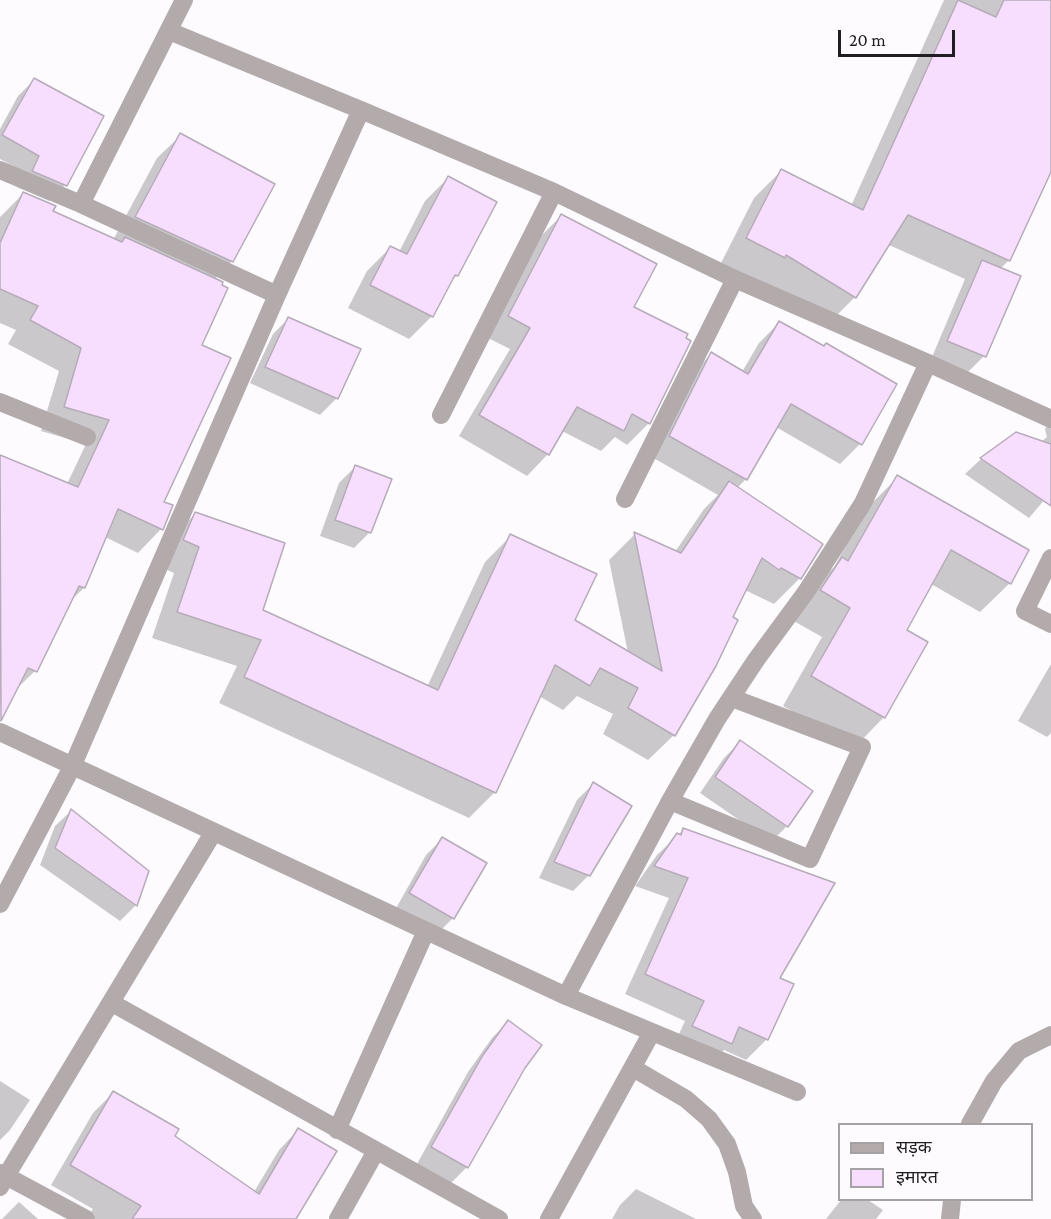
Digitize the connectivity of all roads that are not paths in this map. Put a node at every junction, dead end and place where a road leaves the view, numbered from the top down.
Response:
1 (184, 0) edge
2 (169, 31) junction
3 (361, 110) junction
4 (0, 170) edge
5 (554, 192) junction
6 (81, 204) junction
7 (735, 279) junction
8 (277, 295) junction
9 (928, 363) junction
10 (0, 402) edge
11 (441, 415) dead end
12 (1051, 419) edge
13 (87, 437) dead end
14 (625, 499) dead end
15 (1051, 558) edge
16 (1051, 624) edge
17 (732, 698) junction
18 (0, 732) edge
19 (72, 767) junction
20 (670, 801) junction
21 (213, 833) junction
22 (0, 904) edge
23 (426, 931) junction
24 (566, 996) junction
25 (112, 1003) junction
26 (652, 1032) junction
27 (1051, 1035) edge
28 (633, 1068) junction
29 (797, 1092) dead end
30 (971, 1123) edge
31 (337, 1130) junction
32 (376, 1151) junction
33 (2, 1179) edge
34 (952, 1201) edge
35 (86, 1219) edge
36 (338, 1219) edge
37 (499, 1219) edge
38 (549, 1219) edge
39 (753, 1219) edge
40 (950, 1219) edge

1 - 2 street
2 - 3 street
2 - 6 street
3 - 5 street
3 - 8 street
4 - 6 street
5 - 7 street
5 - 11 street
6 - 8 street
7 - 9 street
7 - 14 street
8 - 19 street
9 - 12 street
9 - 17 street
10 - 13 street
15 - 16 street
17 - 20 street
17 - 20 street
18 - 19 street
19 - 21 street
19 - 22 street
20 - 24 street
21 - 23 street
21 - 25 street
23 - 24 street
23 - 31 street
24 - 26 street
25 - 31 street
25 - 33 street
26 - 28 street
26 - 29 street
27 - 30 street
28 - 38 street
28 - 39 street
31 - 32 street
32 - 36 street
32 - 37 street
33 - 35 street
34 - 40 street

